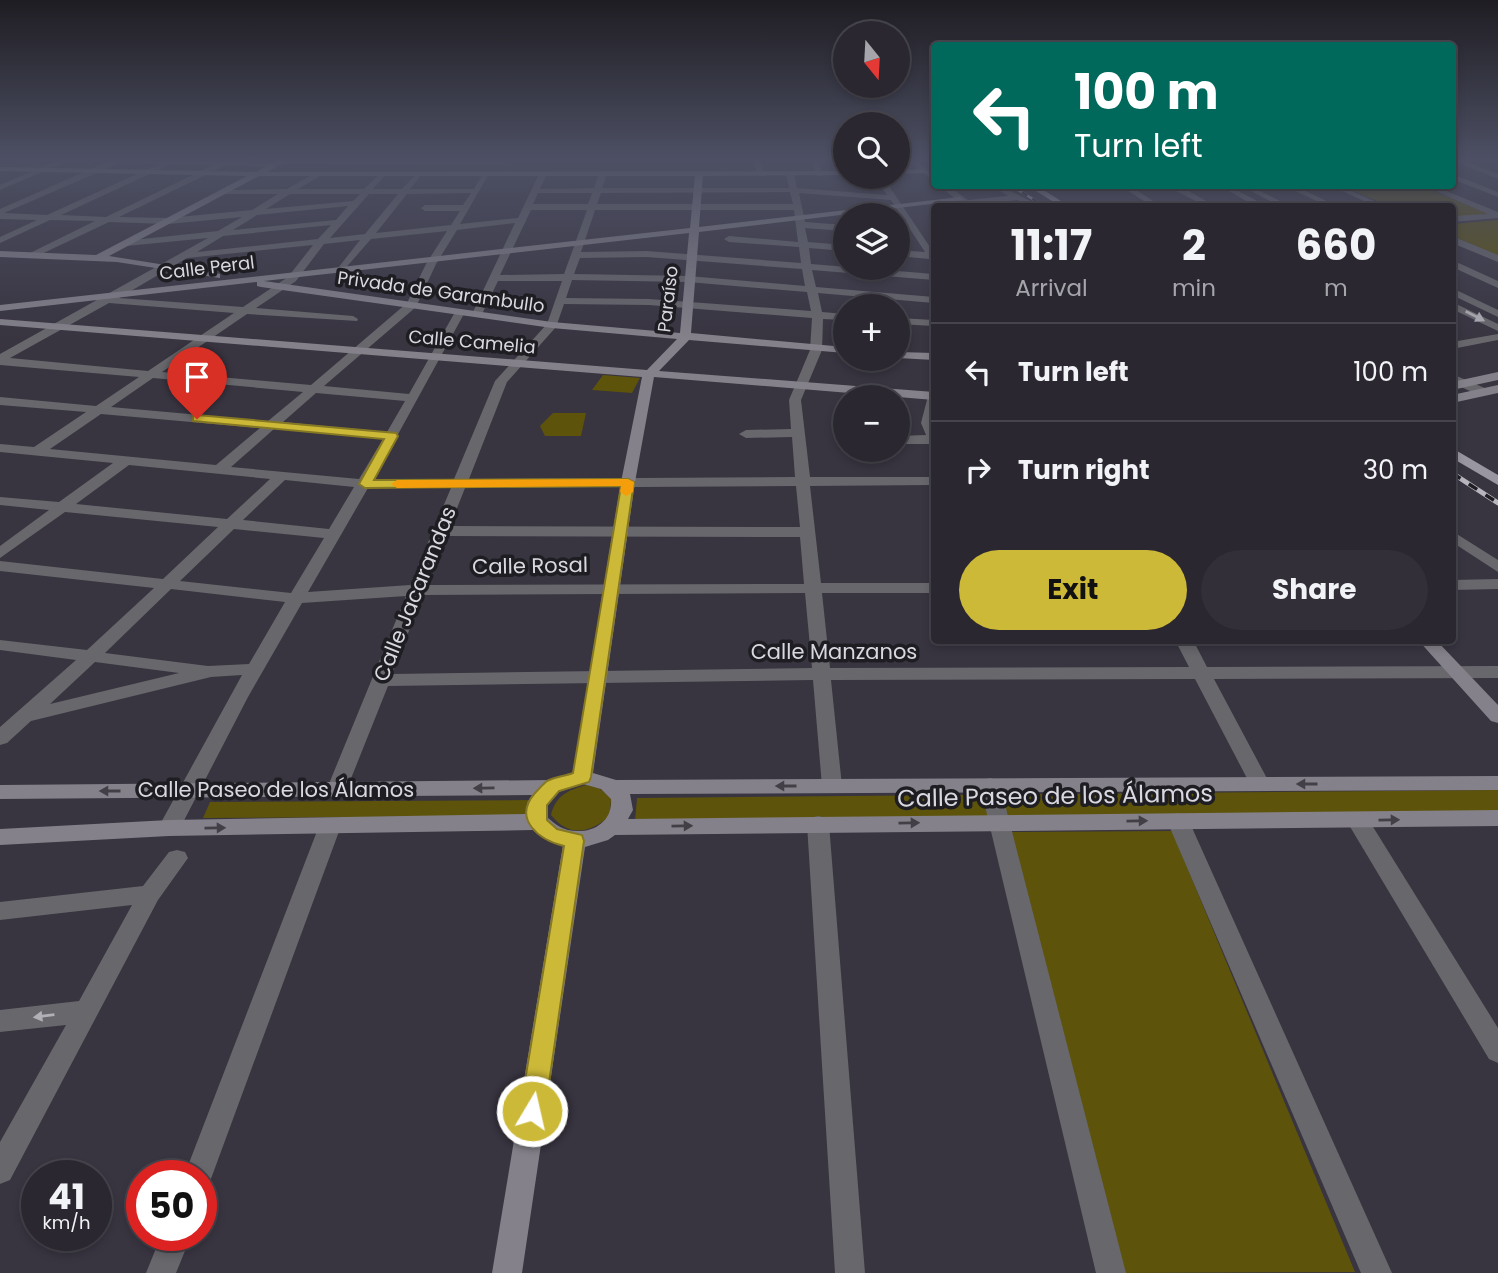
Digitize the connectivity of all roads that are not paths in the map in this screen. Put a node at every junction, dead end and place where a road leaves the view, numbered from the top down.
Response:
1 (47, 219) edge
2 (107, 219) edge
3 (119, 219) edge
4 (171, 219) edge
5 (185, 219) edge
6 (243, 219) edge
7 (341, 219) edge
8 (382, 219) edge
9 (459, 219) edge
10 (587, 219) edge
11 (695, 219) edge
12 (788, 219) edge
13 (799, 219) edge
14 (805, 219) edge
15 (522, 220) joint
16 (168, 221) junction
17 (339, 222) junction
18 (833, 225) edge
19 (454, 227) junction
20 (910, 229) edge
21 (694, 231) junction
22 (220, 234) junction
23 (368, 237) junction
24 (729, 239) dead end
25 (0, 240) edge
26 (1456, 241) edge
27 (321, 242) junction
28 (126, 243) junction
29 (806, 244) junction
30 (930, 244) edge
31 (833, 247) edge
32 (578, 248) junction
33 (507, 253) junction
34 (910, 254) edge
35 (3, 255) edge
36 (33, 255) junction
37 (182, 257) junction
38 (691, 257) junction
39 (931, 257) edge
40 (98, 258) junction
41 (1498, 259) edge
42 (433, 261) junction
43 (806, 265) junction
44 (1456, 265) edge
45 (165, 268) junction
46 (343, 268) junction
47 (1498, 275) edge
48 (1480, 276) junction
49 (931, 277) edge
50 (495, 278) junction
51 (570, 278) junction
52 (1456, 278) edge
53 (688, 279) junction
54 (237, 280) junction
55 (291, 280) junction
56 (252, 283) junction
57 (1498, 285) edge
58 (813, 289) junction
59 (1456, 293) edge
60 (112, 297) junction
61 (931, 300) edge
62 (561, 301) junction
63 (686, 304) junction
64 (412, 305) junction
65 (1456, 306) edge
66 (249, 309) junction
67 (460, 312) junction
68 (477, 314) junction
69 (1498, 314) edge
70 (817, 316) junction
71 (833, 317) edge
72 (1, 318) edge
73 (353, 319) dead end
74 (910, 322) edge
75 (931, 323) edge
76 (552, 325) junction
77 (58, 327) junction
78 (1498, 328) edge
79 (1498, 337) edge
80 (685, 338) junction
81 (206, 339) junction
82 (1456, 343) edge
83 (817, 348) junction
84 (833, 350) edge
85 (359, 351) junction
86 (910, 356) edge
87 (436, 357) junction
88 (931, 357) edge
89 (0, 360) edge
90 (517, 363) junction
91 (649, 374) junction
92 (152, 375) junction
93 (1498, 376) edge
94 (1456, 383) edge
95 (801, 386) junction
96 (1498, 388) edge
97 (314, 390) junction
98 (1483, 392) junction
99 (931, 396) edge
100 (413, 398) junction
101 (1456, 398) edge
102 (0, 401) edge
103 (931, 410) edge
104 (98, 411) junction
105 (272, 425) junction
106 (931, 432) edge
107 (799, 433) junction
108 (746, 434) dead end
109 (392, 436) junction
110 (910, 440) edge
111 (931, 440) edge
112 (0, 448) edge
113 (36, 452) junction
114 (1456, 455) edge
115 (125, 461) junction
116 (219, 470) junction
117 (281, 476) junction
118 (931, 481) edge
119 (1498, 481) edge
120 (628, 482) junction
121 (803, 482) junction
122 (365, 484) junction
123 (459, 484) junction
124 (0, 501) edge
125 (60, 508) junction
126 (231, 524) junction
127 (440, 531) junction
128 (620, 532) junction
129 (809, 532) junction
130 (334, 534) junction
131 (1456, 538) edge
132 (0, 553) edge
133 (0, 566) edge
134 (1498, 567) edge
135 (168, 584) junction
136 (1498, 584) edge
137 (1456, 585) edge
138 (611, 588) junction
139 (931, 588) edge
140 (814, 589) junction
141 (416, 590) junction
142 (295, 598) junction
143 (1186, 644) edge
144 (1430, 644) edge
145 (0, 645) edge
146 (92, 655) junction
147 (253, 669) junction
148 (211, 671) junction
149 (1456, 672) junction
150 (1498, 672) edge
151 (821, 674) junction
152 (1202, 674) junction
153 (598, 676) junction
154 (381, 680) junction
155 (22, 716) junction
156 (1498, 717) edge
157 (0, 721) edge
158 (0, 738) edge
159 (582, 777) junction
160 (1498, 783) edge
161 (1260, 784) junction
162 (990, 785) junction
163 (552, 786) junction
164 (832, 786) junction
165 (616, 787) junction
166 (188, 791) junction
167 (336, 791) junction
168 (0, 792) edge
169 (1498, 818) edge
170 (1357, 820) junction
171 (1178, 821) junction
172 (537, 822) junction
173 (998, 822) junction
174 (818, 824) junction
175 (330, 826) junction
176 (613, 827) junction
177 (169, 828) junction
178 (0, 837) edge
179 (575, 841) junction
180 (177, 858) dead end
181 (150, 894) junction
182 (0, 911) edge
183 (87, 1011) junction
184 (0, 1021) edge
185 (1498, 1051) edge
186 (4, 1157) edge
187 (204, 1160) edge
188 (170, 1251) edge
189 (161, 1273) edge
190 (507, 1273) edge
191 (850, 1273) edge
192 (1111, 1273) edge
193 (1377, 1273) edge

1 - 25 street
2 - 36 street
3 - 16 street
4 - 16 main road
5 - 16 street
6 - 22 street
7 - 17 street
8 - 23 street
9 - 19 street
10 - 32 street, Calle Jacarandas
11 - 21 main road, Paraíso
12 - 21 main road, Calle Peral
13 - 29 street
14 - 18 street
15 - 19 street
15 - 33 street
16 - 28 main road
17 - 22 street
17 - 27 street
19 - 23 street
19 - 42 street
20 - 30 street
21 - 32 main road, Calle Peral
21 - 38 main road, Paraíso
22 - 28 street
22 - 37 street
23 - 27 street
23 - 46 street
24 - 29 street
26 - 41 street
27 - 37 street
27 - 55 street
28 - 40 main road
29 - 31 street
29 - 43 street
32 - 33 main road, Calle Peral
32 - 38 street
32 - 51 street, Calle Jacarandas
33 - 42 main road, Calle Peral
33 - 50 street
34 - 39 street
35 - 36 main road, Privada de Garambullo
36 - 40 main road, Privada de Garambullo
37 - 45 street
38 - 43 street
38 - 53 main road, Paraíso
40 - 45 main road, Privada de Garambullo
42 - 46 main road, Calle Peral
42 - 55 main road, Calle Peral
42 - 64 street
43 - 49 street
43 - 58 street
44 - 48 street
45 - 54 main road, Privada de Garambullo
45 - 60 street
46 - 55 main road, Calle Peral
47 - 48 street
48 - 52 street
48 - 57 street
50 - 51 street
50 - 68 street
51 - 53 street
51 - 62 street, Calle Jacarandas
53 - 58 street
53 - 63 main road, Paraíso
54 - 55 main road, Calle Peral
54 - 56 main road, Privada de Garambullo
54 - 60 main road, Calle Peral
55 - 56 main road, Privada de Garambullo
55 - 64 main road, Privada de Garambullo
55 - 66 street
56 - 60 main road, Calle Peral
58 - 61 street
58 - 70 street
59 - 69 street
60 - 66 street
60 - 72 main road, Calle Peral
60 - 77 street
62 - 63 street
62 - 76 street, Calle Jacarandas
63 - 70 street
63 - 80 main road, Paraíso
64 - 67 main road, Privada de Garambullo
64 - 85 street
65 -> 78 street
66 - 73 street
66 - 81 street
67 - 68 main road, Privada de Garambullo
67 - 87 street
68 - 76 main road, Privada de Garambullo
70 - 71 street
70 - 83 street
72 - 77 main road, Calle Camelia
74 - 75 street
76 - 80 main road, Privada de Garambullo
76 - 90 street, Calle Jacarandas
77 - 81 main road, Calle Camelia
77 - 89 street
79 - 82 street
80 - 83 main road, Privada de Garambullo
80 - 91 main road, Paraíso
81 - 85 main road, Calle Camelia
81 - 92 street
83 - 84 main road, Privada de Garambullo
83 - 95 street
85 - 87 main road, Calle Camelia
85 - 97 street
86 - 88 main road
87 - 90 main road, Calle Camelia
87 - 100 street
89 - 92 street
90 - 91 main road, Calle Camelia
90 - 123 street, Calle Jacarandas
91 - 95 main road, Calle Camelia
91 - 120 main road
92 - 97 street
92 - 104 street
93 - 94 main road
94 - 98 street
95 - 99 main road, Calle Camelia
95 - 107 street
96 - 98 main road
97 - 100 street
97 - 105 street
98 - 101 main road
100 - 109 street
102 - 104 street
103 - 106 street
104 - 105 street
104 - 113 street
105 - 109 street
105 - 116 street
107 - 108 street
107 - 121 street
109 - 122 street
110 - 111 street
112 - 113 street
113 - 115 street
114 - 119 main road
115 - 116 street
115 - 125 street
116 - 117 street
117 - 122 street
117 - 126 street
118 - 121 street
120 - 121 street
120 - 123 street
120 - 128 main road
121 - 129 street
122 - 123 street
122 - 130 street
123 - 127 street, Calle Jacarandas
124 - 125 street
125 - 126 street
125 - 132 street
126 - 130 street
126 - 135 street
127 - 128 street
127 - 141 street, Calle Jacarandas
128 - 129 street
128 - 138 main road
129 - 140 street
130 - 142 street
131 - 134 street
133 - 135 street, Calle Rosal
135 - 142 street, Calle Rosal
135 - 146 street
136 - 137 street
138 - 140 street, Calle Rosal
138 - 141 street, Calle Rosal
138 - 153 main road
139 - 140 street, Calle Rosal
140 - 151 street
141 - 142 street, Calle Rosal
141 - 154 street, Calle Jacarandas
142 - 147 street
143 - 152 street
144 - 149 main road
145 - 146 street
146 - 148 street
146 - 155 street
147 - 148 street
147 - 166 street
148 - 155 street
149 - 150 street, Calle Manzanos
149 - 152 street, Calle Manzanos
149 - 156 main road
151 - 152 street, Calle Manzanos
151 - 153 street, Calle Manzanos
151 - 164 street
152 - 161 street
153 - 154 street, Calle Manzanos
153 - 159 main road
154 - 167 street, Calle Jacarandas
155 - 157 street
155 - 158 street
159 - 163 main road
159 - 165 main road
160 -> 161 main road, Calle Paseo de los Álamos
161 - 162 main road, Calle Paseo de los Álamos
162 - 164 main road, Calle Paseo de los Álamos
162 - 173 street
163 -> 167 main road, Calle Paseo de los Álamos
163 - 172 main road
164 -> 165 main road, Calle Paseo de los Álamos
165 - 176 main road
166 - 167 main road, Calle Paseo de los Álamos
166 -> 168 main road, Calle Paseo de los Álamos
166 - 177 street
170 -> 169 main road, Calle Paseo de los Álamos
170 - 171 main road, Calle Paseo de los Álamos
170 - 185 street
173 -> 171 main road, Calle Paseo de los Álamos
171 - 193 street
172 - 175 main road, Calle Paseo de los Álamos
172 - 179 main road
174 -> 173 main road, Calle Paseo de los Álamos
173 - 192 street
176 -> 174 main road, Calle Paseo de los Álamos
174 - 191 street
177 -> 175 main road, Calle Paseo de los Álamos
175 - 187 street
176 - 179 main road
177 - 178 main road, Calle Paseo de los Álamos
179 - 190 main road
180 - 181 street
181 - 182 street
181 - 183 street
183 -> 184 street
183 - 186 street
188 - 189 street

